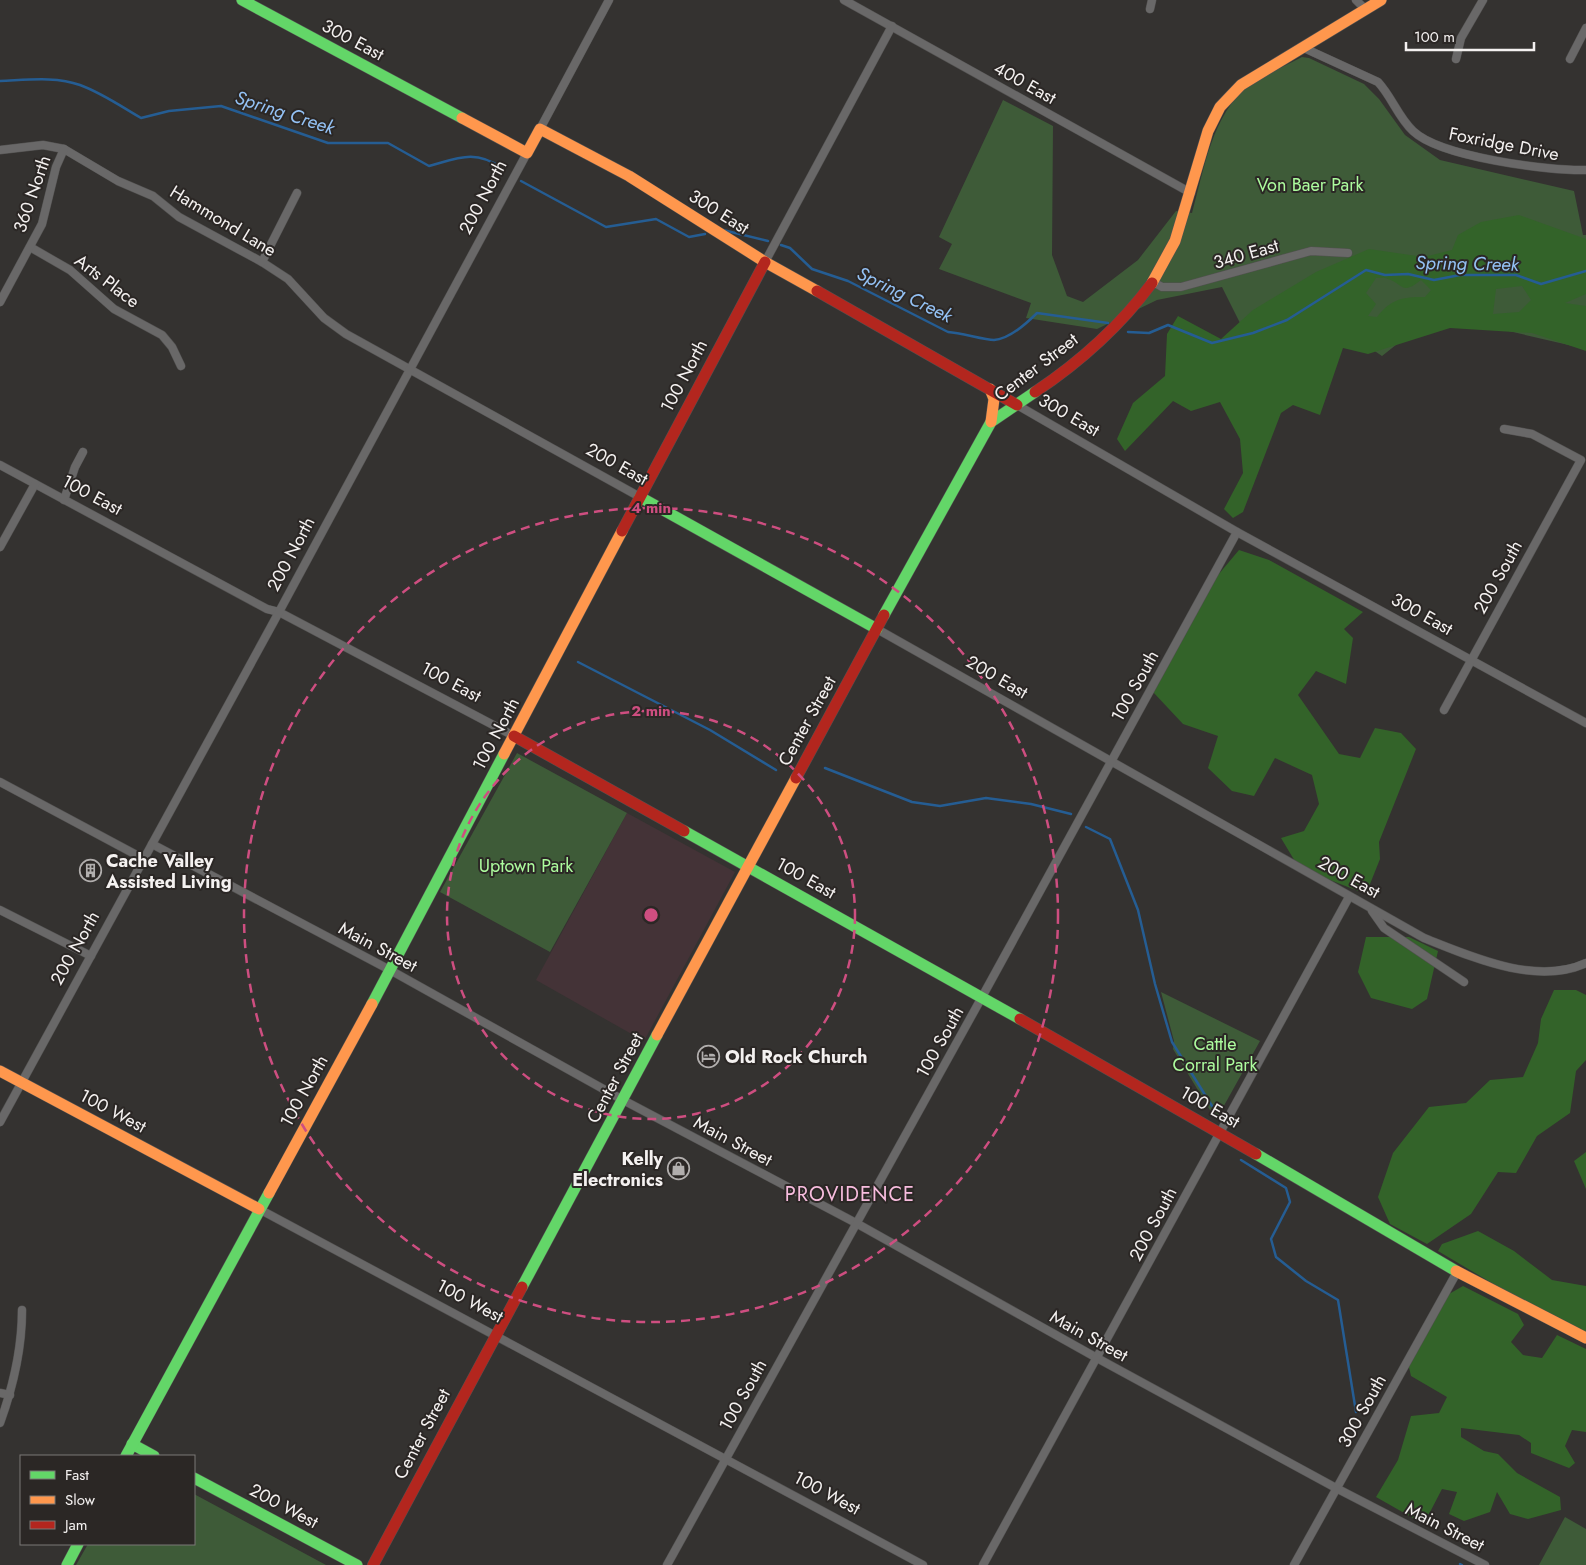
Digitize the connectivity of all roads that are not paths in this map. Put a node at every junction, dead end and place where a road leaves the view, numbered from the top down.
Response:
1 (242, 0) edge
2 (609, 0) edge
3 (844, 0) edge
4 (1152, 0) edge
5 (1356, 0) edge
6 (1381, 0) edge
7 (1483, 0) edge
8 (1150, 9) dead end
9 (1366, 10) junction
10 (892, 26) junction
11 (1586, 28) edge
12 (1304, 48) junction
13 (1456, 59) dead end
14 (1570, 60) dead end
15 (540, 129) junction
16 (64, 149) junction
17 (0, 150) edge
18 (527, 153) junction
19 (1586, 170) edge
20 (298, 193) dead end
21 (1191, 193) junction
22 (30, 247) junction
23 (1348, 253) dead end
24 (262, 262) junction
25 (765, 262) junction
26 (1153, 282) junction
27 (0, 302) edge
28 (181, 366) dead end
29 (410, 368) junction
30 (990, 389) junction
31 (1017, 405) junction
32 (991, 422) junction
33 (1504, 429) dead end
34 (83, 452) dead end
35 (0, 465) edge
36 (35, 484) junction
37 (640, 497) junction
38 (64, 500) junction
39 (1237, 532) junction
40 (0, 547) edge
41 (279, 612) junction
42 (877, 629) junction
43 (1470, 660) junction
44 (1444, 710) dead end
45 (1586, 723) edge
46 (514, 736) junction
47 (1111, 761) junction
48 (0, 782) edge
49 (152, 844) junction
50 (144, 859) junction
51 (748, 865) junction
52 (1348, 897) junction
53 (1370, 909) junction
54 (0, 910) edge
55 (91, 956) junction
56 (1583, 965) edge
57 (390, 970) junction
58 (1464, 982) dead end
59 (982, 997) junction
60 (0, 1071) edge
61 (21, 1082) junction
62 (623, 1100) junction
63 (0, 1122) edge
64 (1219, 1132) junction
65 (259, 1209) junction
66 (856, 1223) junction
67 (1457, 1272) junction
68 (22, 1310) dead end
69 (495, 1334) junction
70 (1586, 1338) edge
71 (1097, 1358) junction
72 (0, 1393) edge
73 (10, 1395) junction
74 (0, 1424) edge
75 (132, 1444) junction
76 (126, 1455) edge
77 (152, 1455) edge
78 (725, 1458) junction
79 (195, 1479) edge
80 (1336, 1488) junction
81 (77, 1545) edge
82 (67, 1565) edge
83 (357, 1565) edge
84 (373, 1565) edge
85 (667, 1565) edge
86 (923, 1565) edge
87 (983, 1565) edge
88 (1294, 1565) edge
89 (1485, 1565) edge

1 - 18 street, 300 East
2 - 15 street, 200 North
3 - 10 street, 400 East
4 - 8 street
5 - 9 street
6 - 9 street, Center Street
7 - 13 street
9 - 12 street, Center Street
10 - 21 street, 400 East
10 - 25 street, 100 North
11 - 14 street
12 - 19 street, Foxridge Drive
12 - 21 street, Center Street
15 - 18 street, 200 North
15 - 25 street, 300 East
16 - 17 street, Hammond Lane
16 - 22 street, 360 North
16 - 24 street, Hammond Lane
18 - 29 street, 200 North
20 - 24 street
21 - 26 street, Center Street
22 - 27 street, 360 North
22 - 28 street, Arts Place
23 - 26 street, 340 East
24 - 29 street, Hammond Lane
25 - 30 street, 300 East
25 - 37 street, 100 North
26 - 31 street, Center Street
29 - 37 street, 200 East
29 - 41 street, 200 North
30 - 31 street, 300 East
30 - 32 street
31 - 32 street, Center Street
31 - 39 street, 300 East
32 - 42 street, Center Street
33 - 43 street, 200 South
34 - 38 street
35 - 36 street, 100 East
36 - 38 street, 100 East
36 - 40 street
37 - 42 street, 200 East
37 - 46 street, 100 North
38 - 41 street, 100 East
39 - 43 street, 300 East
39 - 47 street, 100 South
41 - 46 street, 100 East
41 - 49 street, 200 North
42 - 47 street, 200 East
42 - 51 street, Center Street
43 - 44 street, 200 South
43 - 45 street, 300 East
46 - 51 street, 100 East
46 - 57 street, 100 North
47 - 52 street, 200 East
47 - 59 street, 100 South
48 - 50 street
49 - 50 street, 200 North
49 - 57 street, Main Street
50 - 55 street, 200 North
51 - 59 street, 100 East
51 - 62 street, Center Street
52 - 53 street, 200 East
52 - 64 street, 200 South
53 - 56 street, 200 East
53 - 58 street
54 - 55 street
55 - 61 street, 200 North
57 - 62 street, Main Street
57 - 65 street, 100 North
59 - 64 street, 100 East
59 - 66 street, 100 South
60 - 61 street, 100 West
61 - 63 street, 200 North
61 - 65 street, 100 West
62 - 66 street, Main Street
62 - 69 street, Center Street
64 - 67 street, 100 East
64 - 71 street, 200 South
65 - 69 street, 100 West
65 - 75 street, 100 North
66 - 71 street, Main Street
66 - 78 street, 100 South
67 - 70 street, 100 East
67 - 80 street, 300 South
68 - 73 street
69 - 78 street, 100 West
69 - 84 street, Center Street
71 - 80 street, Main Street
71 - 87 street, 200 South
72 - 73 street
73 - 74 street
75 - 76 street, 100 North
75 - 77 street
78 - 85 street, 100 South
78 - 86 street, 100 West
79 - 83 street, 200 West
80 - 88 street, 300 South
80 - 89 street, Main Street
81 - 82 street

